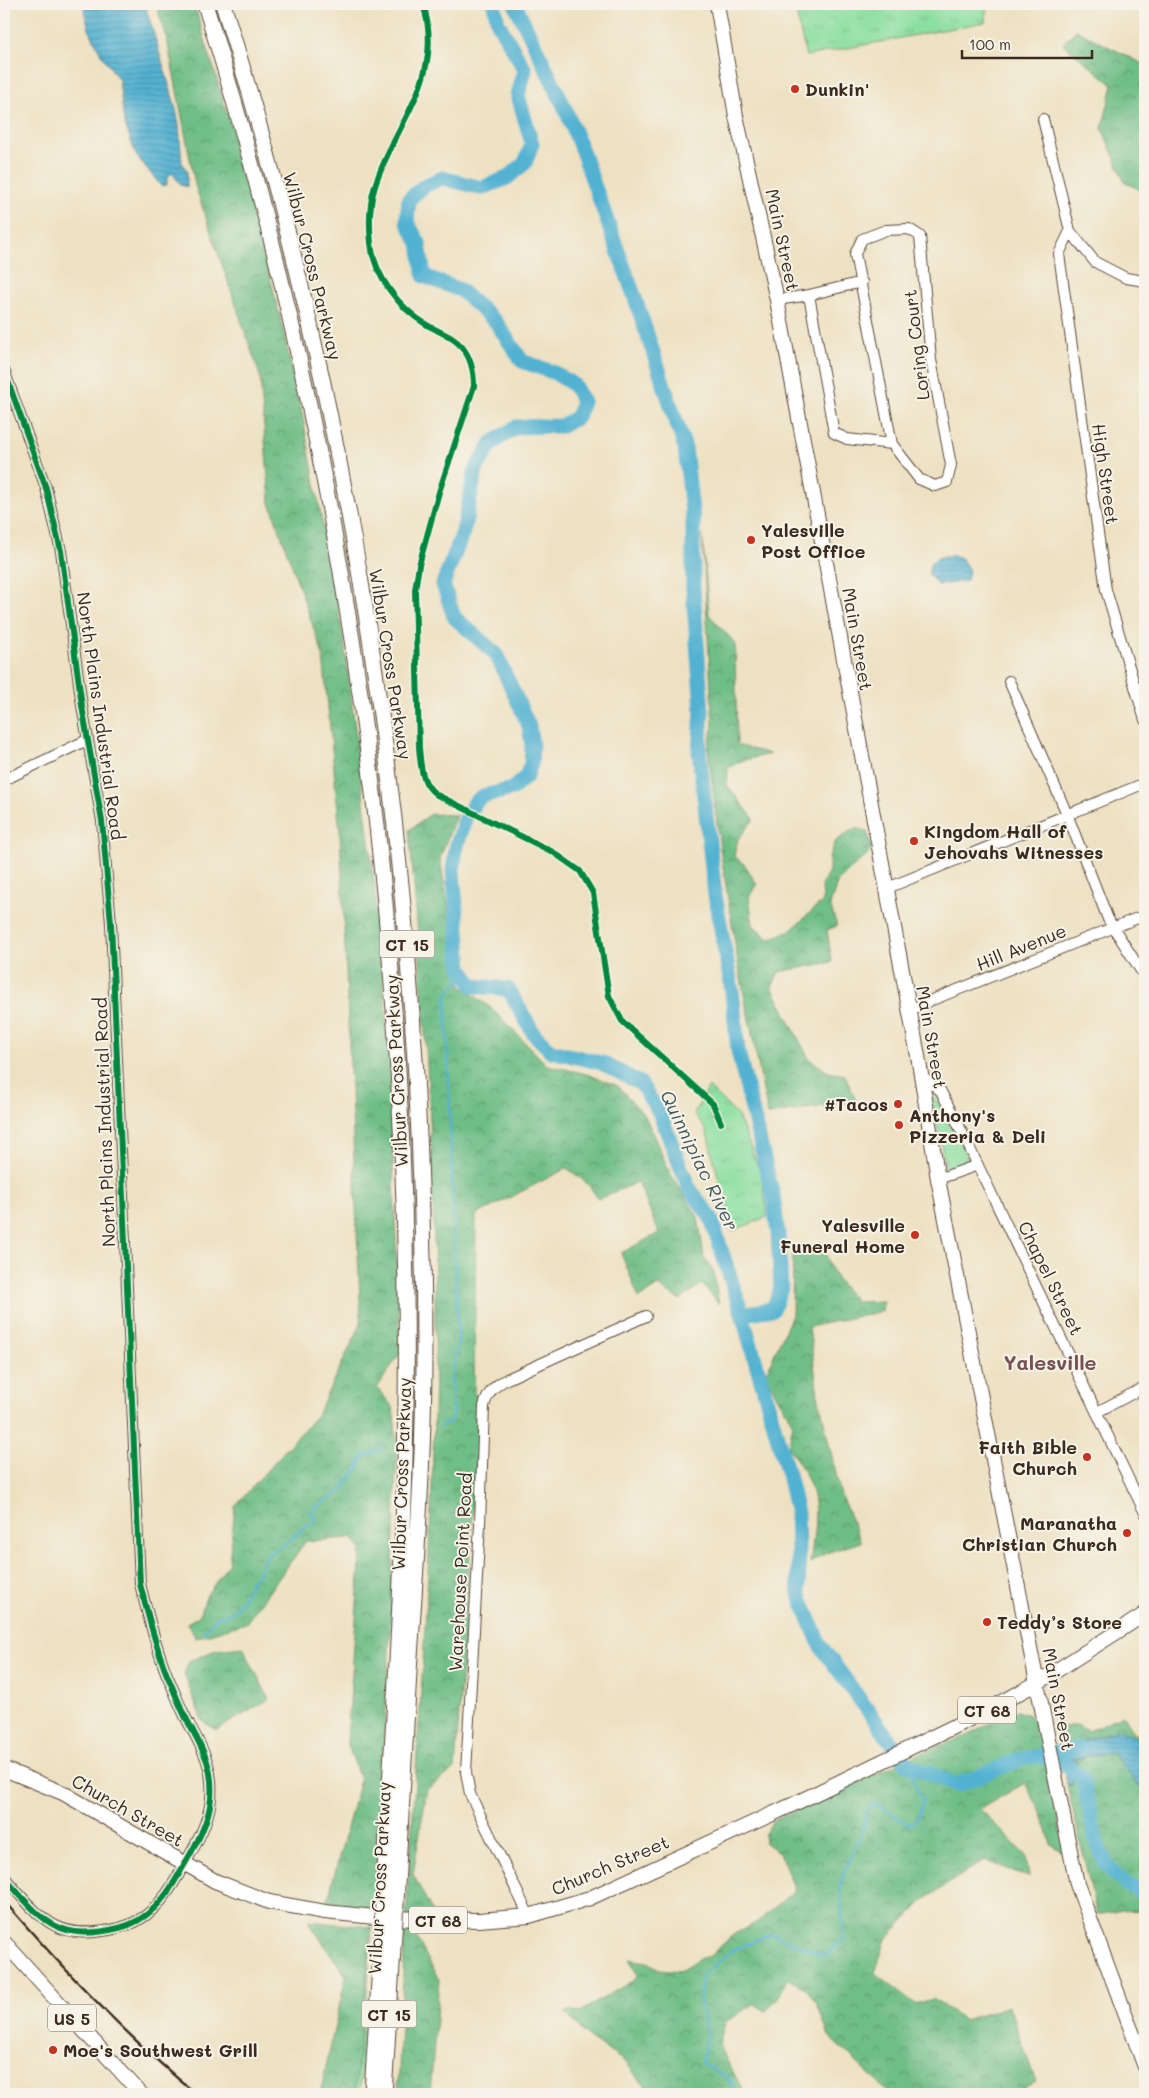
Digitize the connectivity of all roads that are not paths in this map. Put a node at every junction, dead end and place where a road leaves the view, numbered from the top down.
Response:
1 (205, 4) edge
2 (223, 4) edge
3 (717, 4) edge
4 (1043, 119) dead end
5 (1070, 231) junction
6 (1145, 281) edge
7 (862, 282) junction
8 (809, 295) junction
9 (777, 300) junction
10 (4, 370) edge
11 (892, 444) junction
12 (1009, 682) dead end
13 (1145, 720) edge
14 (87, 740) junction
15 (4, 780) edge
16 (1145, 783) edge
17 (1067, 814) junction
18 (885, 889) junction
19 (1145, 914) edge
20 (1113, 928) junction
21 (1145, 977) edge
22 (909, 1011) junction
23 (921, 1076) junction
24 (978, 1165) junction
25 (938, 1179) junction
26 (646, 1316) dead end
27 (1145, 1387) edge
28 (1097, 1412) junction
29 (1145, 1513) edge
30 (1145, 1614) edge
31 (1038, 1683) junction
32 (4, 1769) edge
33 (184, 1865) junction
34 (4, 1877) edge
35 (390, 1902) junction
36 (529, 1916) junction
37 (388, 1933) junction
38 (4, 1942) edge
39 (1145, 2067) edge
40 (141, 2094) edge
41 (372, 2094) edge
42 (384, 2094) edge

1 - 35 highway, Wilbur Cross Parkway / CT 15
2 - 35 highway, Wilbur Cross Parkway / CT 15
3 - 9 main road, Main Street
4 - 5 street
5 - 6 street
5 - 13 street, High Street
7 - 8 street
7 - 11 street, Loring Court
7 - 11 street, Loring Court
8 - 9 street
8 - 11 street
9 - 18 main road, Main Street
10 - 14 street, North Plains Industrial Road
12 - 17 street
14 - 15 street
14 - 33 street, North Plains Industrial Road
16 - 17 street
17 - 18 street
17 - 20 street
18 - 22 main road, Main Street
19 - 20 street, Hill Avenue
20 - 21 street
20 - 22 street, Hill Avenue
22 - 23 main road, Main Street
23 - 24 street, Chapel Street
23 - 25 main road, Main Street
24 - 25 street
24 - 28 street, Chapel Street
25 - 31 main road, Main Street
26 - 36 street, Warehouse Point Road
27 - 28 street
28 - 29 street, Chapel Street
30 - 31 main road, Church Street / CT 68
31 - 36 main road, Church Street / CT 68
31 - 39 main road, Main Street
32 - 33 main road, Church Street / CT 68
33 - 34 street, North Plains Industrial Road
33 - 36 main road, Church Street / CT 68
35 - 37 highway, Wilbur Cross Parkway / CT 15, bridge
37 - 41 highway, Wilbur Cross Parkway / CT 15
37 - 42 highway, Wilbur Cross Parkway / CT 15
38 - 40 main road, US 5

